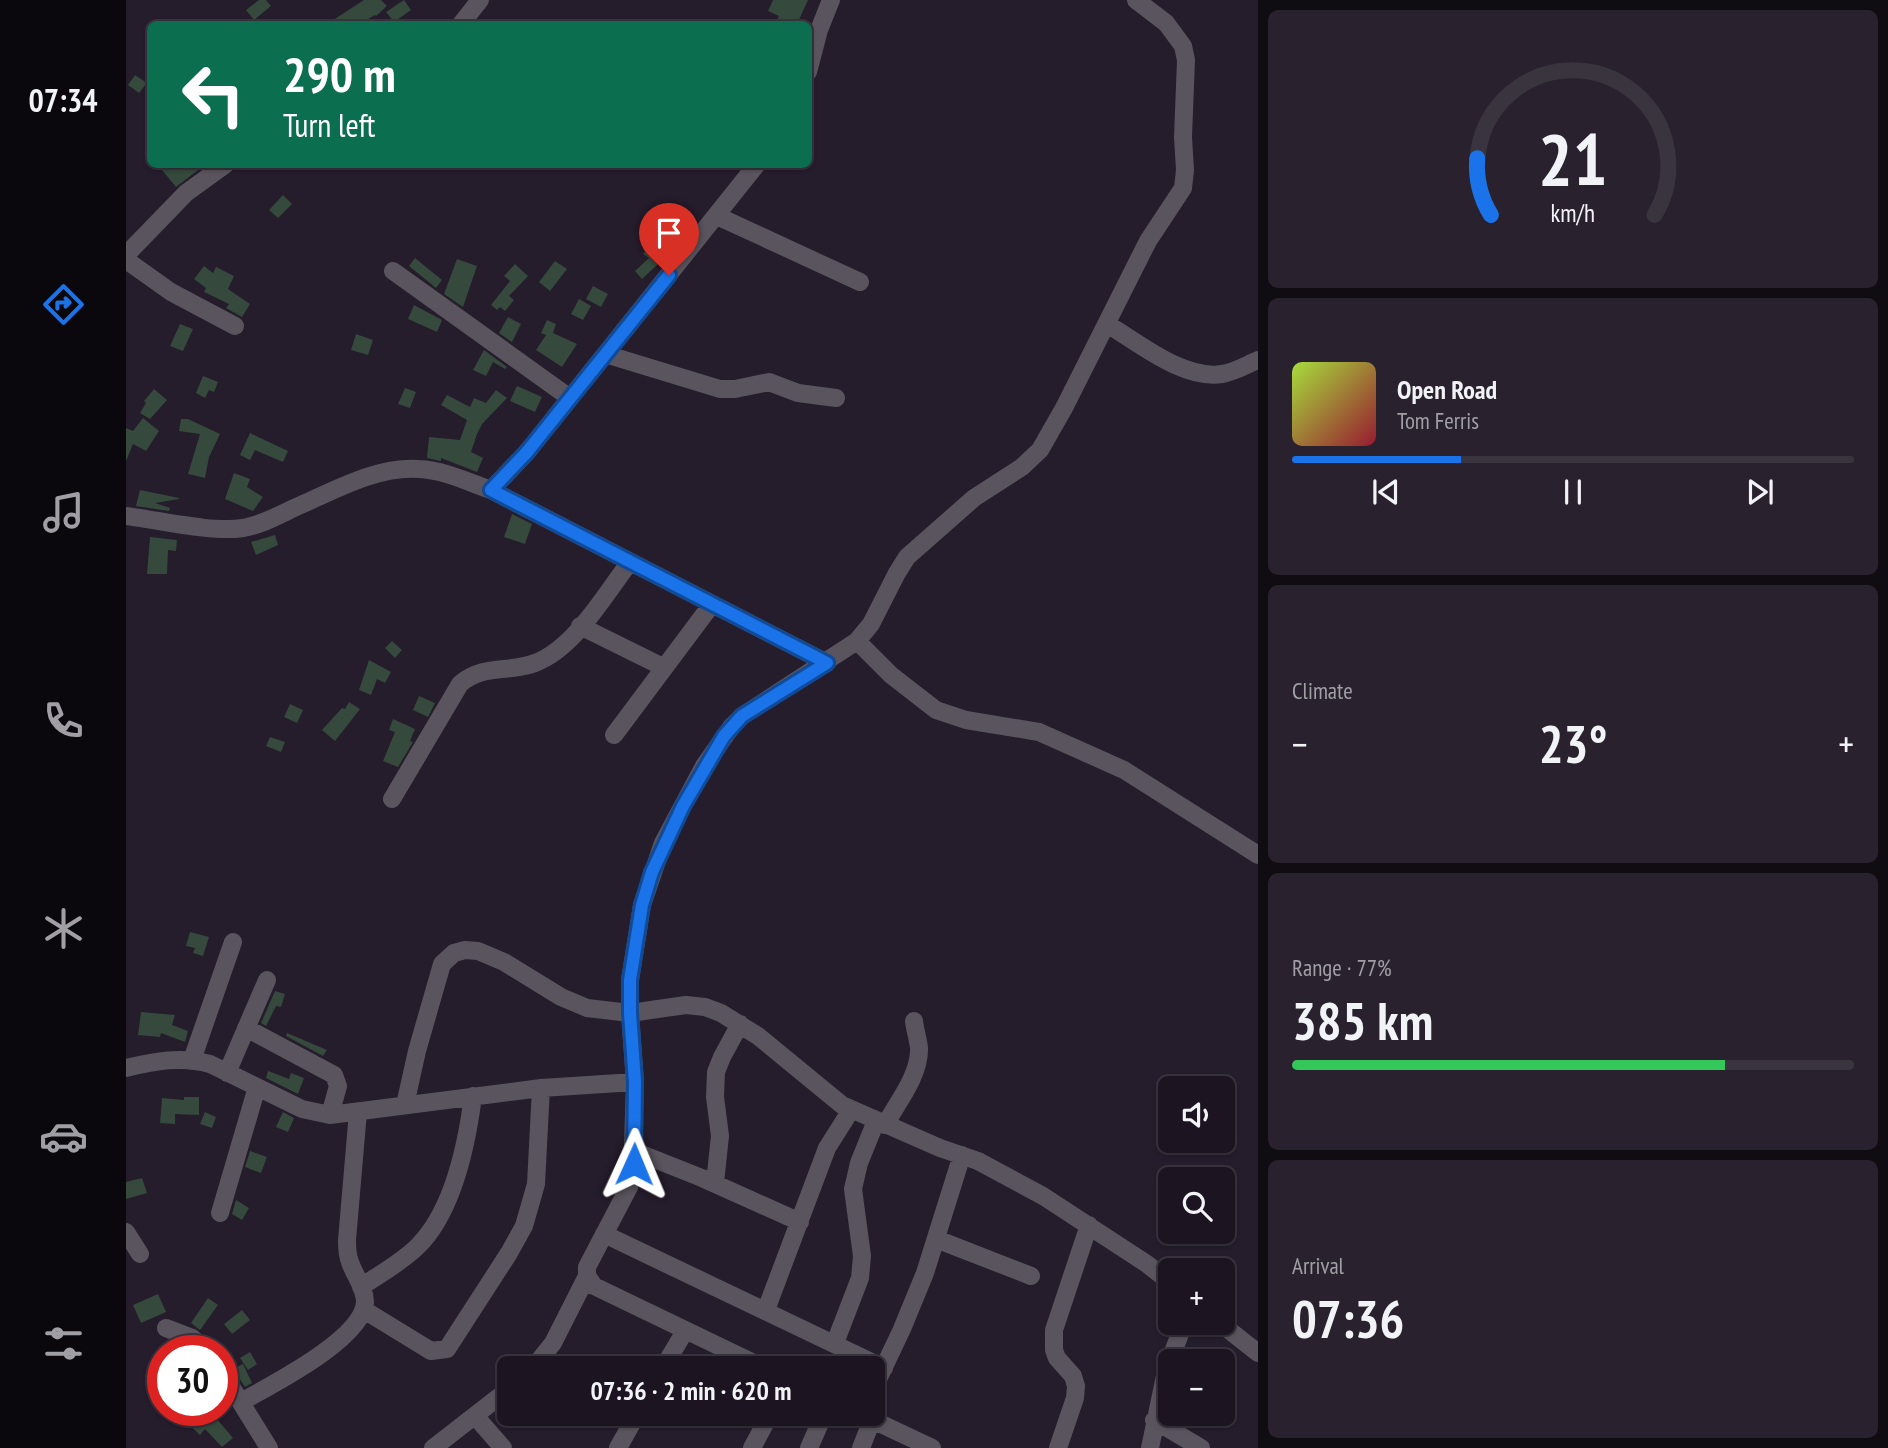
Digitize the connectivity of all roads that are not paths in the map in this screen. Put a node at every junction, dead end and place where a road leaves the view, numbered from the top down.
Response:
1 (480, 0) edge
2 (831, 0) edge
3 (1136, 0) edge
4 (463, 21) edge
5 (812, 57) edge
6 (220, 168) edge
7 (754, 168) edge
8 (717, 216) junction
9 (126, 258) edge
10 (393, 271) dead end
11 (860, 282) dead end
12 (1107, 324) junction
13 (235, 326) dead end
14 (606, 354) junction
15 (1258, 359) edge
16 (570, 398) junction
17 (836, 398) dead end
18 (491, 490) junction
19 (126, 516) edge
20 (630, 562) junction
21 (712, 604) junction
22 (580, 626) junction
23 (857, 642) junction
24 (827, 663) junction
25 (663, 667) junction
26 (614, 735) dead end
27 (392, 799) dead end
28 (1258, 855) edge
29 (233, 942) dead end
30 (267, 980) dead end
31 (630, 1013) junction
32 (914, 1021) dead end
33 (740, 1024) junction
34 (246, 1028) junction
35 (192, 1060) junction
36 (126, 1068) edge
37 (227, 1073) junction
38 (635, 1082) junction
39 (257, 1087) junction
40 (541, 1088) junction
41 (473, 1096) junction
42 (405, 1105) junction
43 (851, 1110) junction
44 (358, 1112) junction
45 (330, 1115) junction
46 (880, 1123) junction
47 (634, 1151) junction
48 (961, 1155) junction
49 (715, 1183) junction
50 (220, 1213) dead end
51 (800, 1222) junction
52 (1089, 1225) junction
53 (126, 1232) edge
54 (604, 1234) junction
55 (936, 1239) junction
56 (140, 1254) dead end
57 (1158, 1273) edge
58 (587, 1276) junction
59 (1031, 1276) dead end
60 (361, 1287) junction
61 (364, 1310) junction
62 (766, 1310) junction
63 (166, 1328) dead end
64 (685, 1331) junction
65 (184, 1335) edge
66 (1180, 1335) edge
67 (1235, 1335) edge
68 (835, 1343) junction
69 (1258, 1353) edge
70 (543, 1356) edge
71 (670, 1356) edge
72 (738, 1356) edge
73 (862, 1356) edge
74 (885, 1365) edge
75 (238, 1396) edge
76 (497, 1399) edge
77 (242, 1402) junction
78 (476, 1417) junction
79 (1154, 1420) junction
80 (630, 1426) edge
81 (764, 1426) edge
82 (819, 1426) edge
83 (863, 1426) edge
84 (885, 1426) edge
85 (269, 1448) edge
86 (433, 1448) edge
87 (503, 1448) edge
88 (618, 1448) edge
89 (752, 1448) edge
90 (809, 1448) edge
91 (862, 1448) edge
92 (932, 1448) edge
93 (1058, 1448) edge
94 (1150, 1448) edge
95 (1201, 1448) edge

1 - 4 street
2 - 5 street
3 - 12 street
6 - 9 street
7 - 8 street
8 - 11 street
8 - 14 street
9 - 13 street
10 - 16 street
12 - 15 street
12 - 23 street
14 - 16 street
14 - 17 street
16 - 18 street
18 - 19 street
18 - 20 street
20 - 21 street
20 - 22 street
21 - 24 street
21 - 25 street
22 - 25 street
22 - 27 street
23 - 24 street
23 - 28 street
24 - 31 street
25 - 26 street
29 - 35 street
30 - 34 street
31 - 33 street
31 - 38 street
31 - 42 street
32 - 46 street
33 - 43 street
33 - 49 street
34 - 37 street
34 - 45 street
35 - 36 street
35 - 37 street
37 - 39 street
38 - 40 street
38 - 47 street
39 - 45 street
39 - 50 street
40 - 41 street
40 - 61 street
41 - 42 street
41 - 60 street
42 - 44 street
43 - 46 street
43 - 51 street
44 - 45 street
44 - 60 street
46 - 48 street
46 - 68 street
47 - 49 street
47 - 54 street
48 - 52 street
48 - 55 street
49 - 51 street
51 - 62 street
52 - 57 street
52 - 93 street
53 - 56 street
54 - 58 street
54 - 62 street
55 - 59 street
55 - 74 street
58 - 64 street
58 - 70 street
60 - 61 street
61 - 77 street
62 - 68 street
63 - 65 street
64 - 71 street
64 - 72 street
66 - 79 street
67 - 69 street
68 - 73 street
75 - 77 street
76 - 78 street
77 - 85 street
78 - 86 street
78 - 87 street
79 - 94 street
79 - 95 street
80 - 88 street
81 - 89 street
82 - 90 street
83 - 91 street
84 - 92 street

